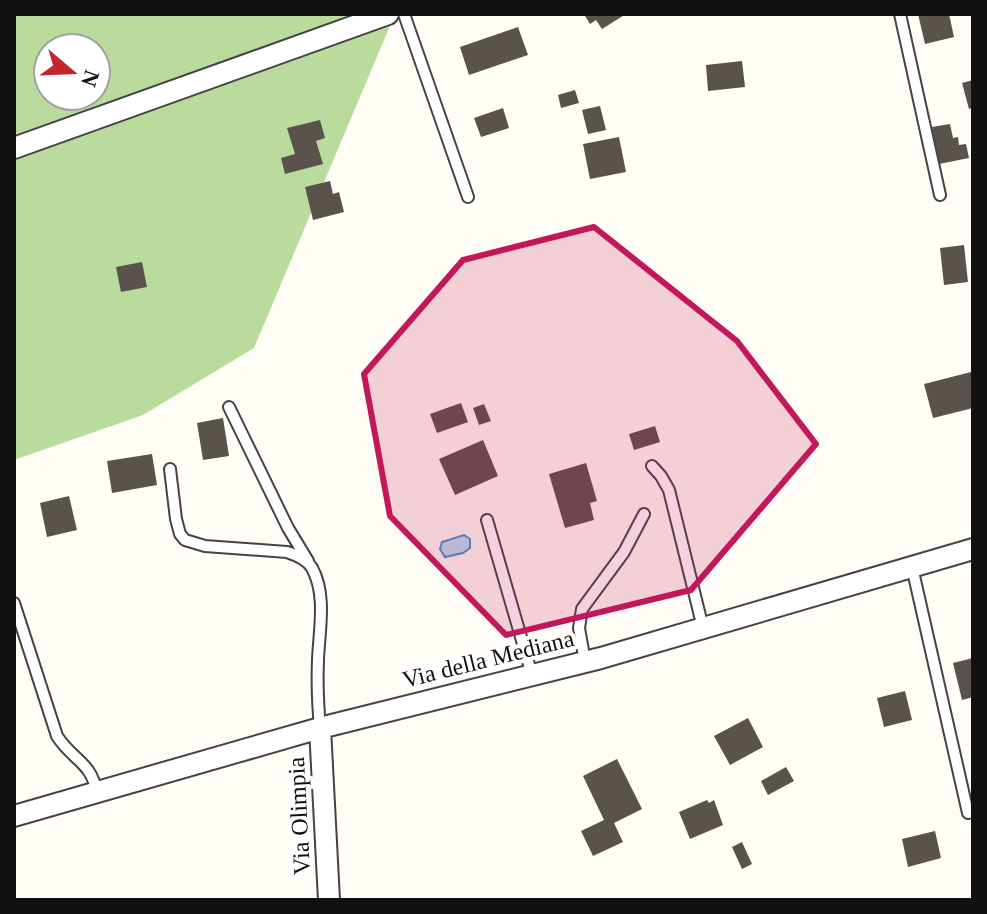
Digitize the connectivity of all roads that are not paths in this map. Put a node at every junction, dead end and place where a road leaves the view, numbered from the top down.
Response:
1 (388, 14) edge
2 (404, 14) edge
3 (900, 14) edge
4 (14, 148) edge
5 (940, 195) dead end
6 (468, 197) dead end
7 (229, 407) dead end
8 (652, 466) dead end
9 (170, 469) dead end
10 (644, 514) dead end
11 (487, 520) dead end
12 (973, 549) edge
13 (311, 565) junction
14 (912, 567) junction
15 (14, 603) edge
16 (703, 628) junction
17 (585, 662) junction
18 (532, 675) junction
19 (320, 728) junction
20 (97, 793) junction
21 (968, 813) dead end
22 (14, 816) edge
23 (329, 900) edge

1 - 4 street
2 - 6 lane
3 - 5 lane
7 - 13 lane
8 - 16 lane
9 - 13 lane
10 - 17 lane
11 - 18 lane
12 - 14 street, Via della Mediana
13 - 19 lane
14 - 16 street, Via della Mediana
14 - 21 lane
15 - 20 lane
16 - 17 street, Via della Mediana
17 - 18 street, Via della Mediana
18 - 19 street, Via della Mediana
19 - 20 street, Via della Mediana
19 - 23 street, Via Olimpia
20 - 22 street, Via della Mediana

